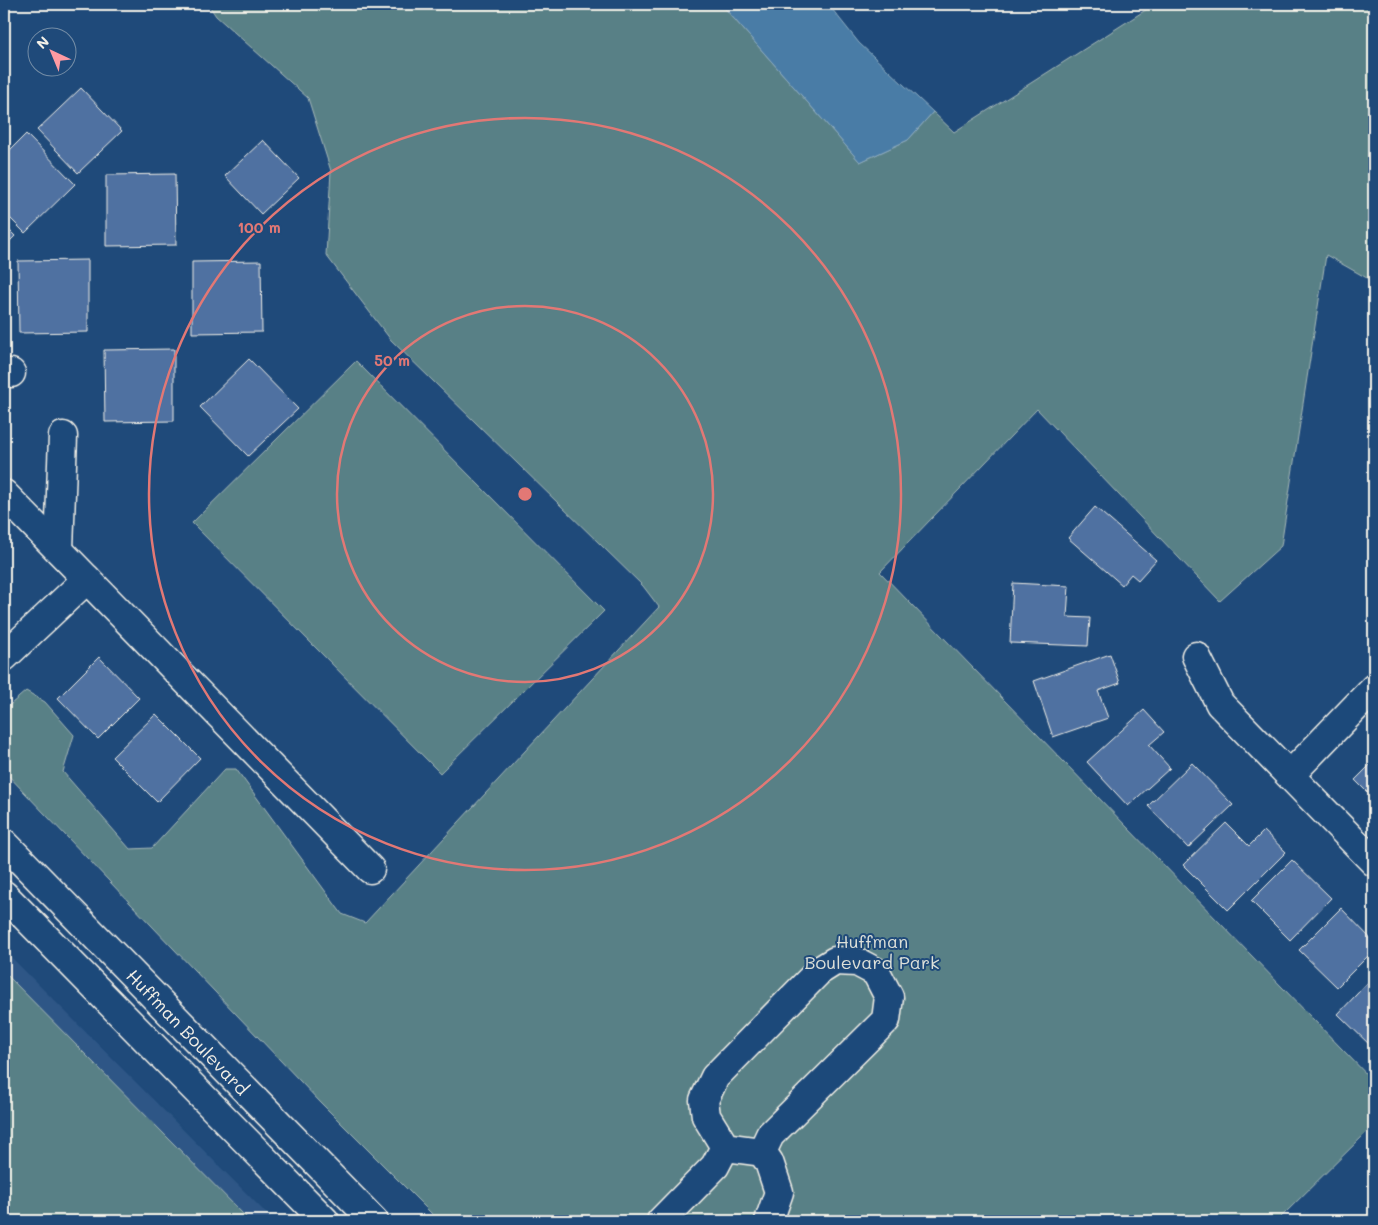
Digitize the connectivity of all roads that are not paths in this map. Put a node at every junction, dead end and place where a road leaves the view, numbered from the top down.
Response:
1 (63, 436) dead end
2 (4, 494) edge
3 (59, 550) junction
4 (87, 579) junction
5 (1196, 656) dead end
6 (4, 658) edge
7 (1374, 688) edge
8 (1290, 775) junction
9 (4, 843) edge
10 (1374, 862) edge
11 (370, 869) dead end
12 (4, 895) edge
13 (726, 1147) junction
14 (762, 1152) junction
15 (325, 1221) edge
16 (374, 1221) edge
17 (660, 1221) edge
18 (769, 1221) edge

1 - 3 street
2 - 3 street
3 - 4 street
4 - 6 street
4 - 11 street
5 - 8 street
7 - 8 street
8 - 10 street
9 - 16 street, Huffman Boulevard
12 - 15 street, Huffman Boulevard
13 - 14 street
13 - 14 street
13 - 17 street
14 - 18 street

